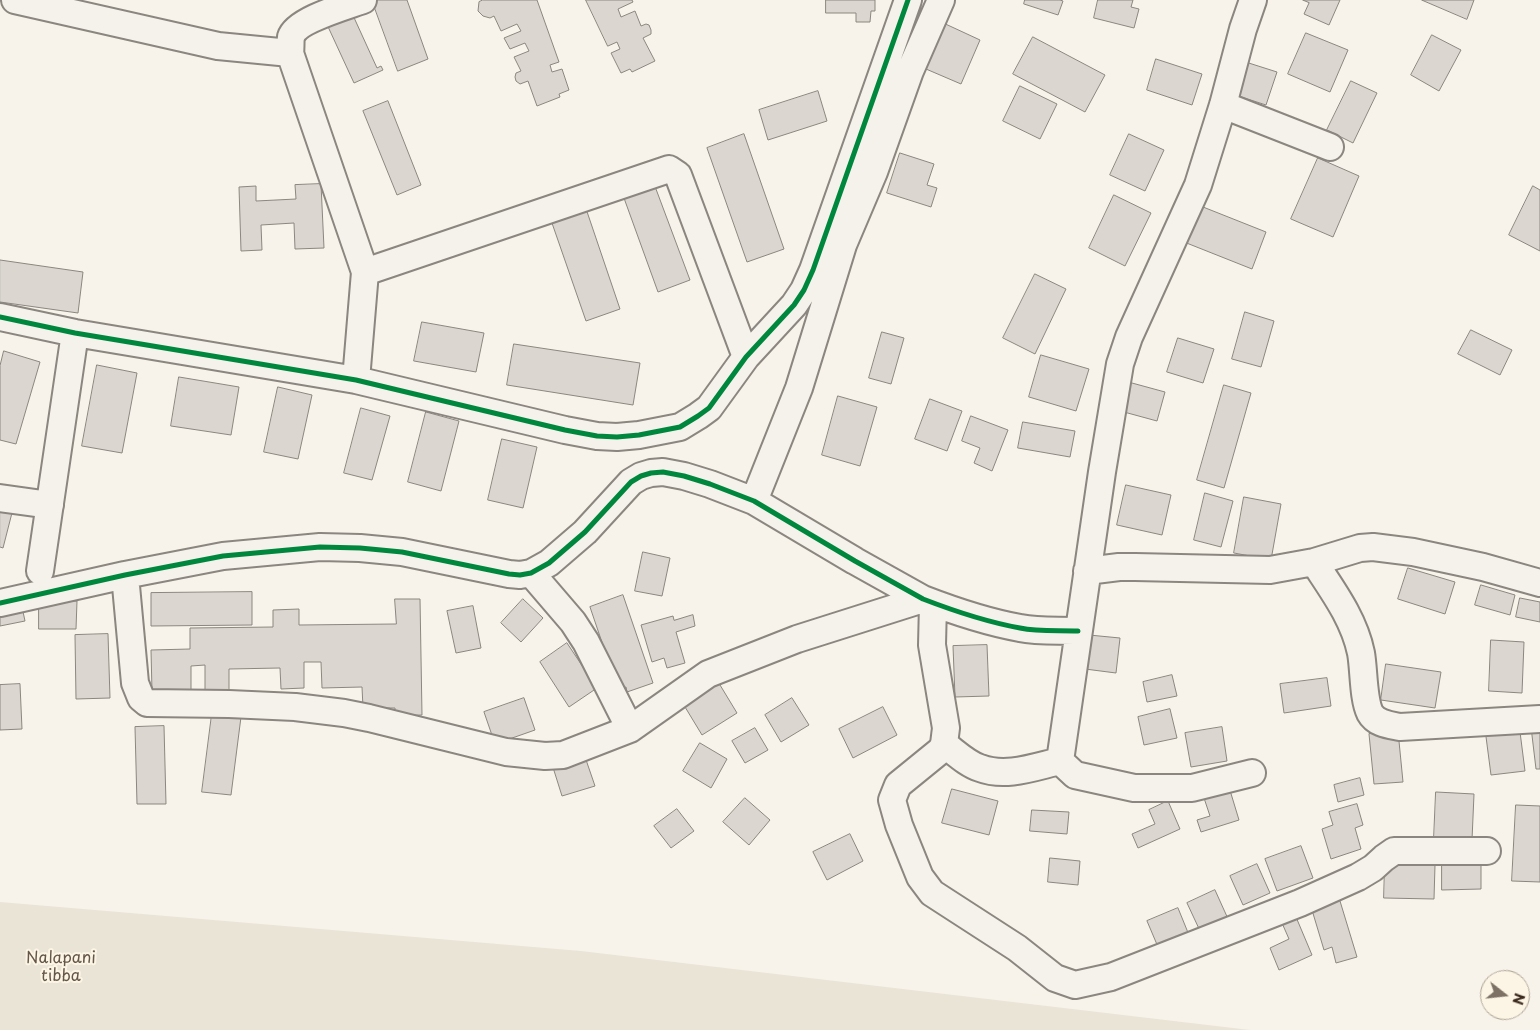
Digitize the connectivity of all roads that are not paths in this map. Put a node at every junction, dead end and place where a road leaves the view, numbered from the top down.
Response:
1 (15, 0) edge
2 (364, 0) edge
3 (908, 0) edge
4 (941, 0) edge
5 (1253, 0) edge
6 (290, 53) junction
7 (1223, 105) junction
8 (1330, 147) dead end
9 (365, 272) junction
10 (0, 317) edge
11 (75, 332) junction
12 (746, 357) junction
13 (356, 380) junction
14 (0, 498) edge
15 (754, 501) junction
16 (50, 505) junction
17 (1314, 562) junction
18 (40, 571) dead end
19 (1087, 571) junction
20 (531, 573) junction
21 (125, 575) junction
22 (1540, 583) edge
23 (928, 601) junction
24 (0, 603) edge
25 (1078, 631) junction
26 (1540, 719) edge
27 (630, 729) junction
28 (944, 744) junction
29 (1060, 761) junction
30 (1252, 773) dead end
31 (1487, 851) dead end

1 - 6 street
2 - 6 street
3 - 12 street
4 - 15 street
5 - 7 street
6 - 9 street
7 - 8 street
7 - 19 street
9 - 12 street
9 - 13 street
10 - 11 street
11 - 13 street
11 - 16 street
12 - 13 street
14 - 16 street
15 - 20 street
15 - 23 street
16 - 18 street
17 - 19 street
17 - 22 street
17 - 26 street
19 - 25 street
20 - 21 street
20 - 27 street
21 - 24 street
21 - 27 street
23 - 25 street
23 - 27 street
23 - 28 street
25 - 29 street
28 - 29 street
28 - 31 street
29 - 30 street

